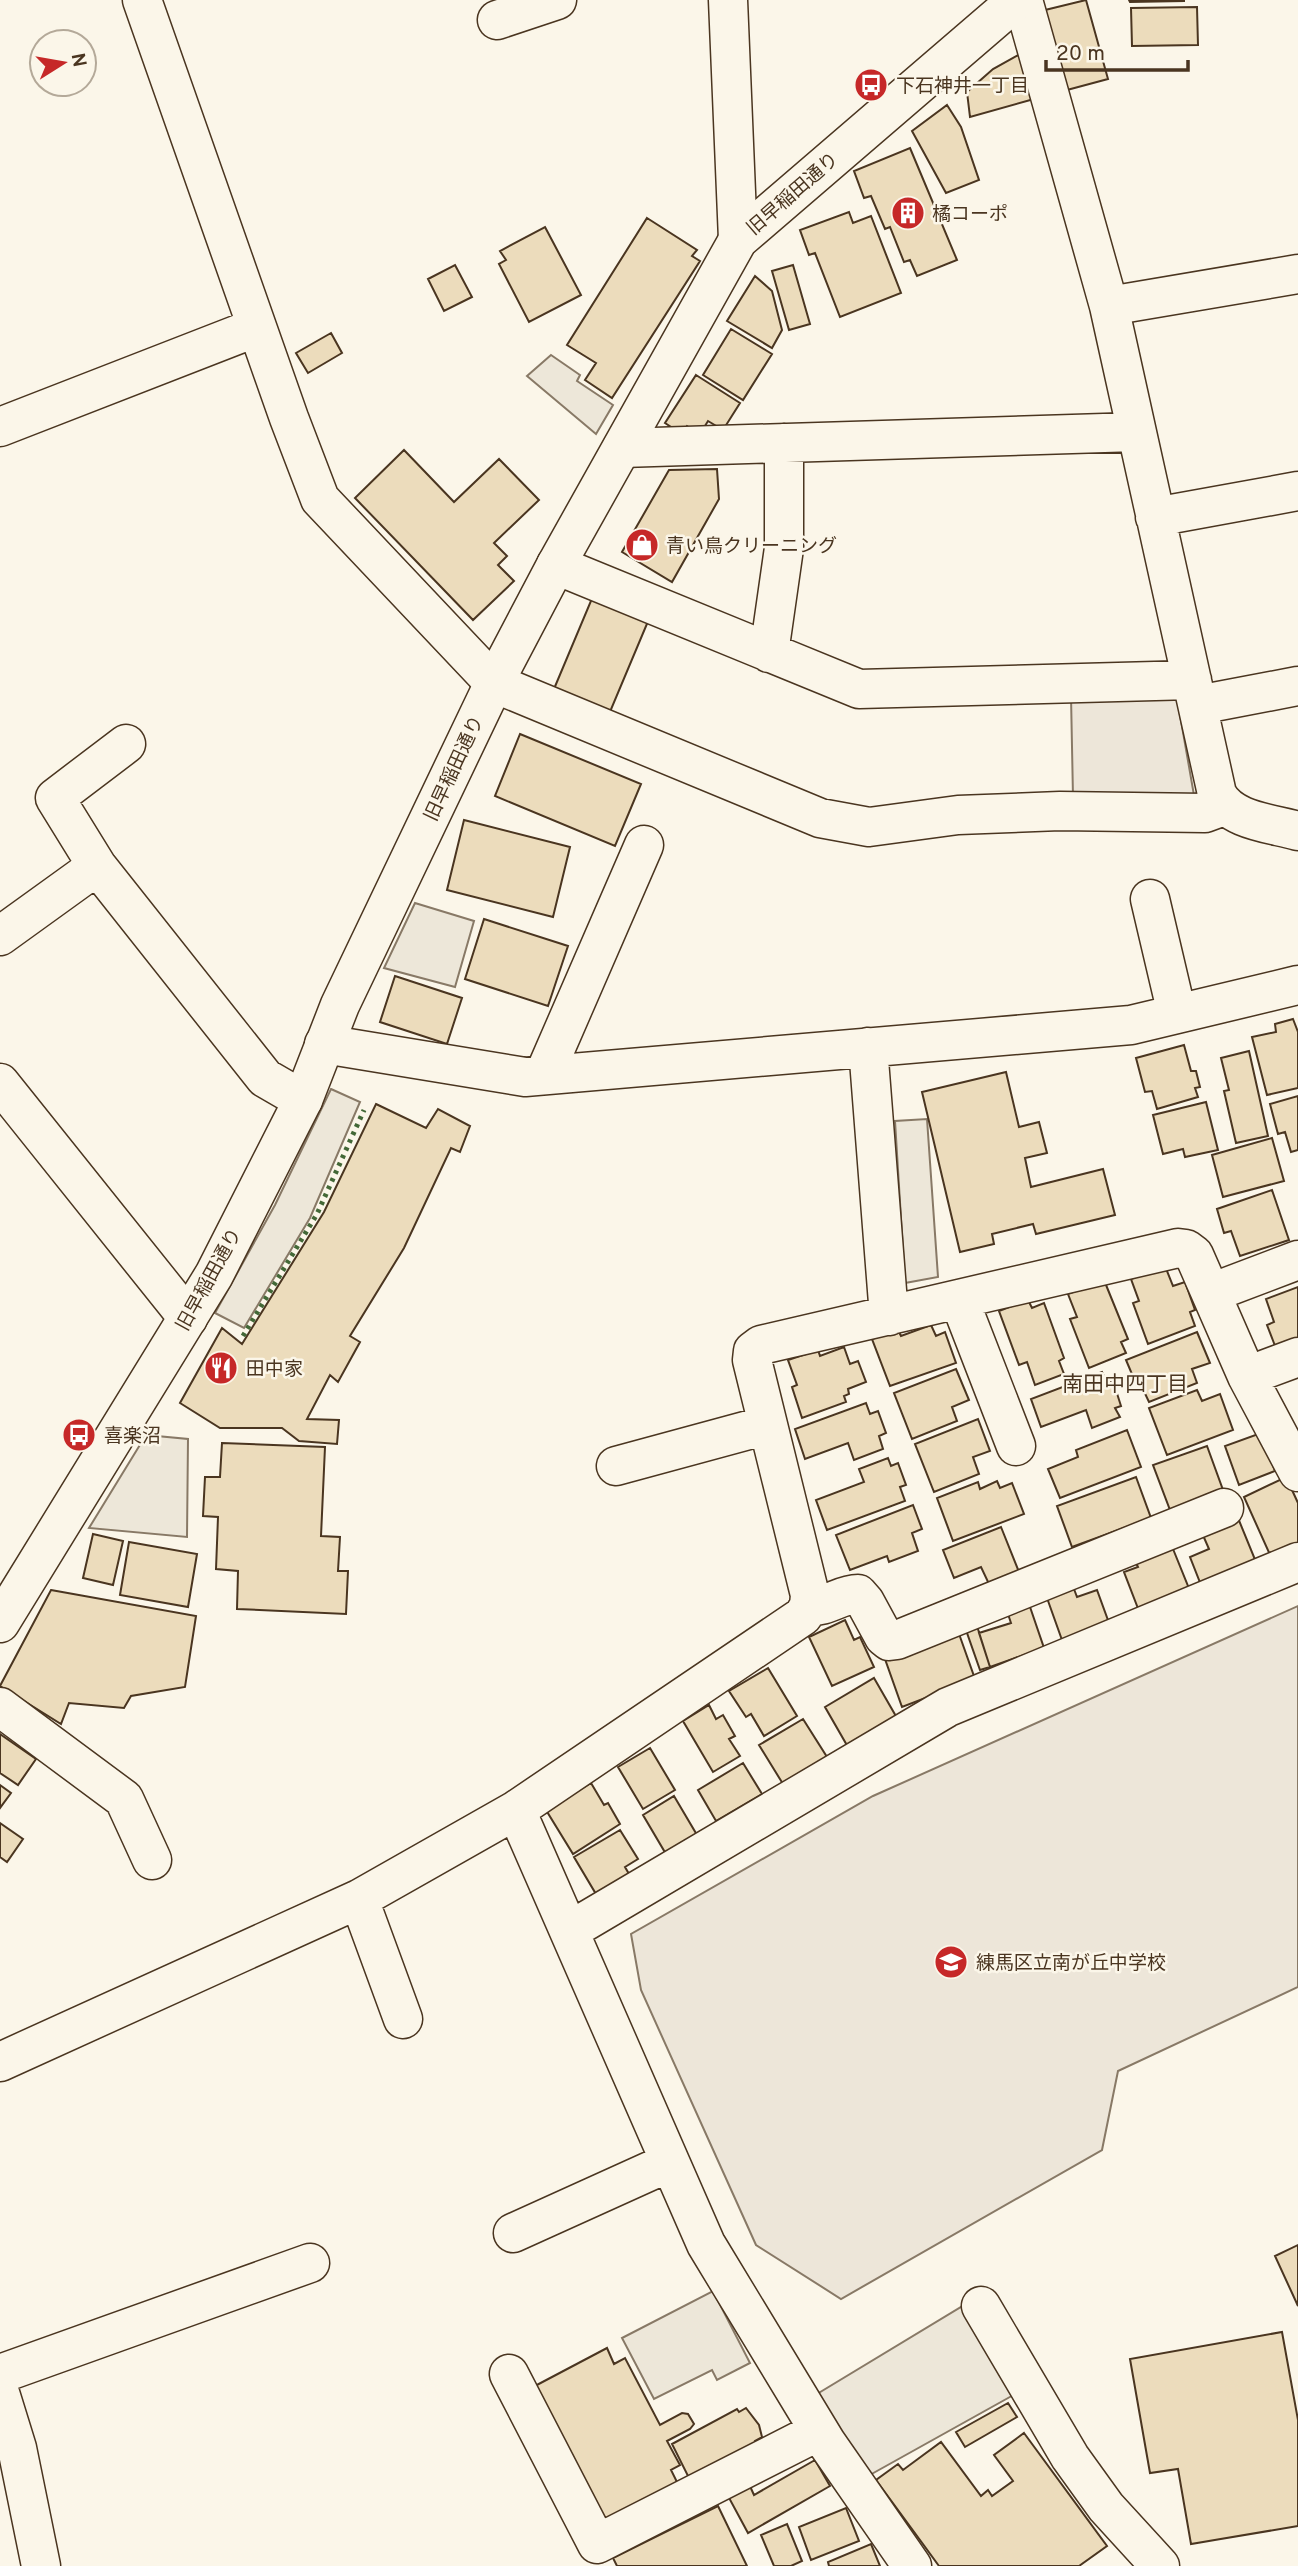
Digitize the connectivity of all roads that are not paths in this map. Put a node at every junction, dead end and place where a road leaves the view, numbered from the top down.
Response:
1 (142, 0) edge
2 (557, 0) edge
3 (728, 0) edge
4 (1017, 0) edge
5 (1023, 0) edge
6 (497, 20) dead end
7 (738, 240) junction
8 (1298, 274) edge
9 (1109, 306) junction
10 (257, 327) junction
11 (0, 427) edge
12 (1136, 432) junction
13 (784, 443) junction
14 (622, 448) junction
15 (1298, 491) edge
16 (1155, 517) junction
17 (556, 565) junction
18 (769, 653) junction
19 (494, 683) junction
20 (1298, 686) edge
21 (1195, 692) junction
22 (126, 744) dead end
23 (1224, 806) junction
24 (1298, 831) edge
25 (644, 845) dead end
26 (97, 866) junction
27 (1150, 899) dead end
28 (0, 936) edge
29 (1298, 985) edge
30 (1177, 1014) junction
31 (324, 1044) junction
32 (868, 1047) junction
33 (544, 1075) junction
34 (0, 1083) edge
35 (303, 1100) junction
36 (1298, 1260) edge
37 (1211, 1293) junction
38 (959, 1299) junction
39 (889, 1315) junction
40 (188, 1318) junction
41 (1298, 1357) edge
42 (1247, 1376) junction
43 (767, 1425) junction
44 (1016, 1446) dead end
45 (616, 1466) dead end
46 (1298, 1472) edge
47 (1224, 1508) dead end
48 (1298, 1562) edge
49 (809, 1606) junction
50 (1, 1620) edge
51 (0, 1707) edge
52 (516, 1810) junction
53 (152, 1860) dead end
54 (359, 1899) junction
55 (569, 1931) junction
56 (403, 2019) dead end
57 (0, 2062) edge
58 (670, 2162) junction
59 (513, 2233) dead end
60 (310, 2263) dead end
61 (981, 2306) dead end
62 (0, 2374) edge
63 (509, 2374) dead end
64 (0, 2393) edge
65 (819, 2431) junction
66 (41, 2566) edge
67 (912, 2566) edge
68 (1160, 2566) edge

1 - 10 street
2 - 6 street
3 - 7 street
4 - 7 street, 旧早稲田通り
5 - 9 street
7 - 14 street, 旧早稲田通り
8 - 9 street
9 - 12 street
10 - 11 street
10 - 19 street
12 - 13 street
12 - 16 street
13 - 14 street
13 - 18 street
14 - 17 street, 旧早稲田通り
15 - 16 street
16 - 21 street
17 - 18 street
17 - 19 street, 旧早稲田通り
18 - 21 street
19 - 23 street
19 - 31 street, 旧早稲田通り
20 - 21 street
21 - 23 street
22 - 26 street
23 - 24 street
25 - 33 street
26 - 28 street
26 - 35 street
27 - 30 street
29 - 30 street
30 - 32 street
31 - 33 street
31 - 35 street, 旧早稲田通り
32 - 33 street
32 - 39 street
34 - 40 street
35 - 40 street, 旧早稲田通り
36 - 37 street
37 - 38 street
37 - 42 street
38 - 39 street
38 - 44 street
39 - 43 street
40 - 50 street, 旧早稲田通り
41 - 42 street
42 - 46 street
43 - 45 street
43 - 49 street
47 - 49 street
48 - 55 street
49 - 52 street
51 - 53 street
52 - 54 street
52 - 55 street
54 - 56 street
54 - 57 street
55 - 58 street
58 - 59 street
58 - 65 street
60 - 62 street
61 - 68 street
63 - 65 street
64 - 66 street
65 - 67 street

